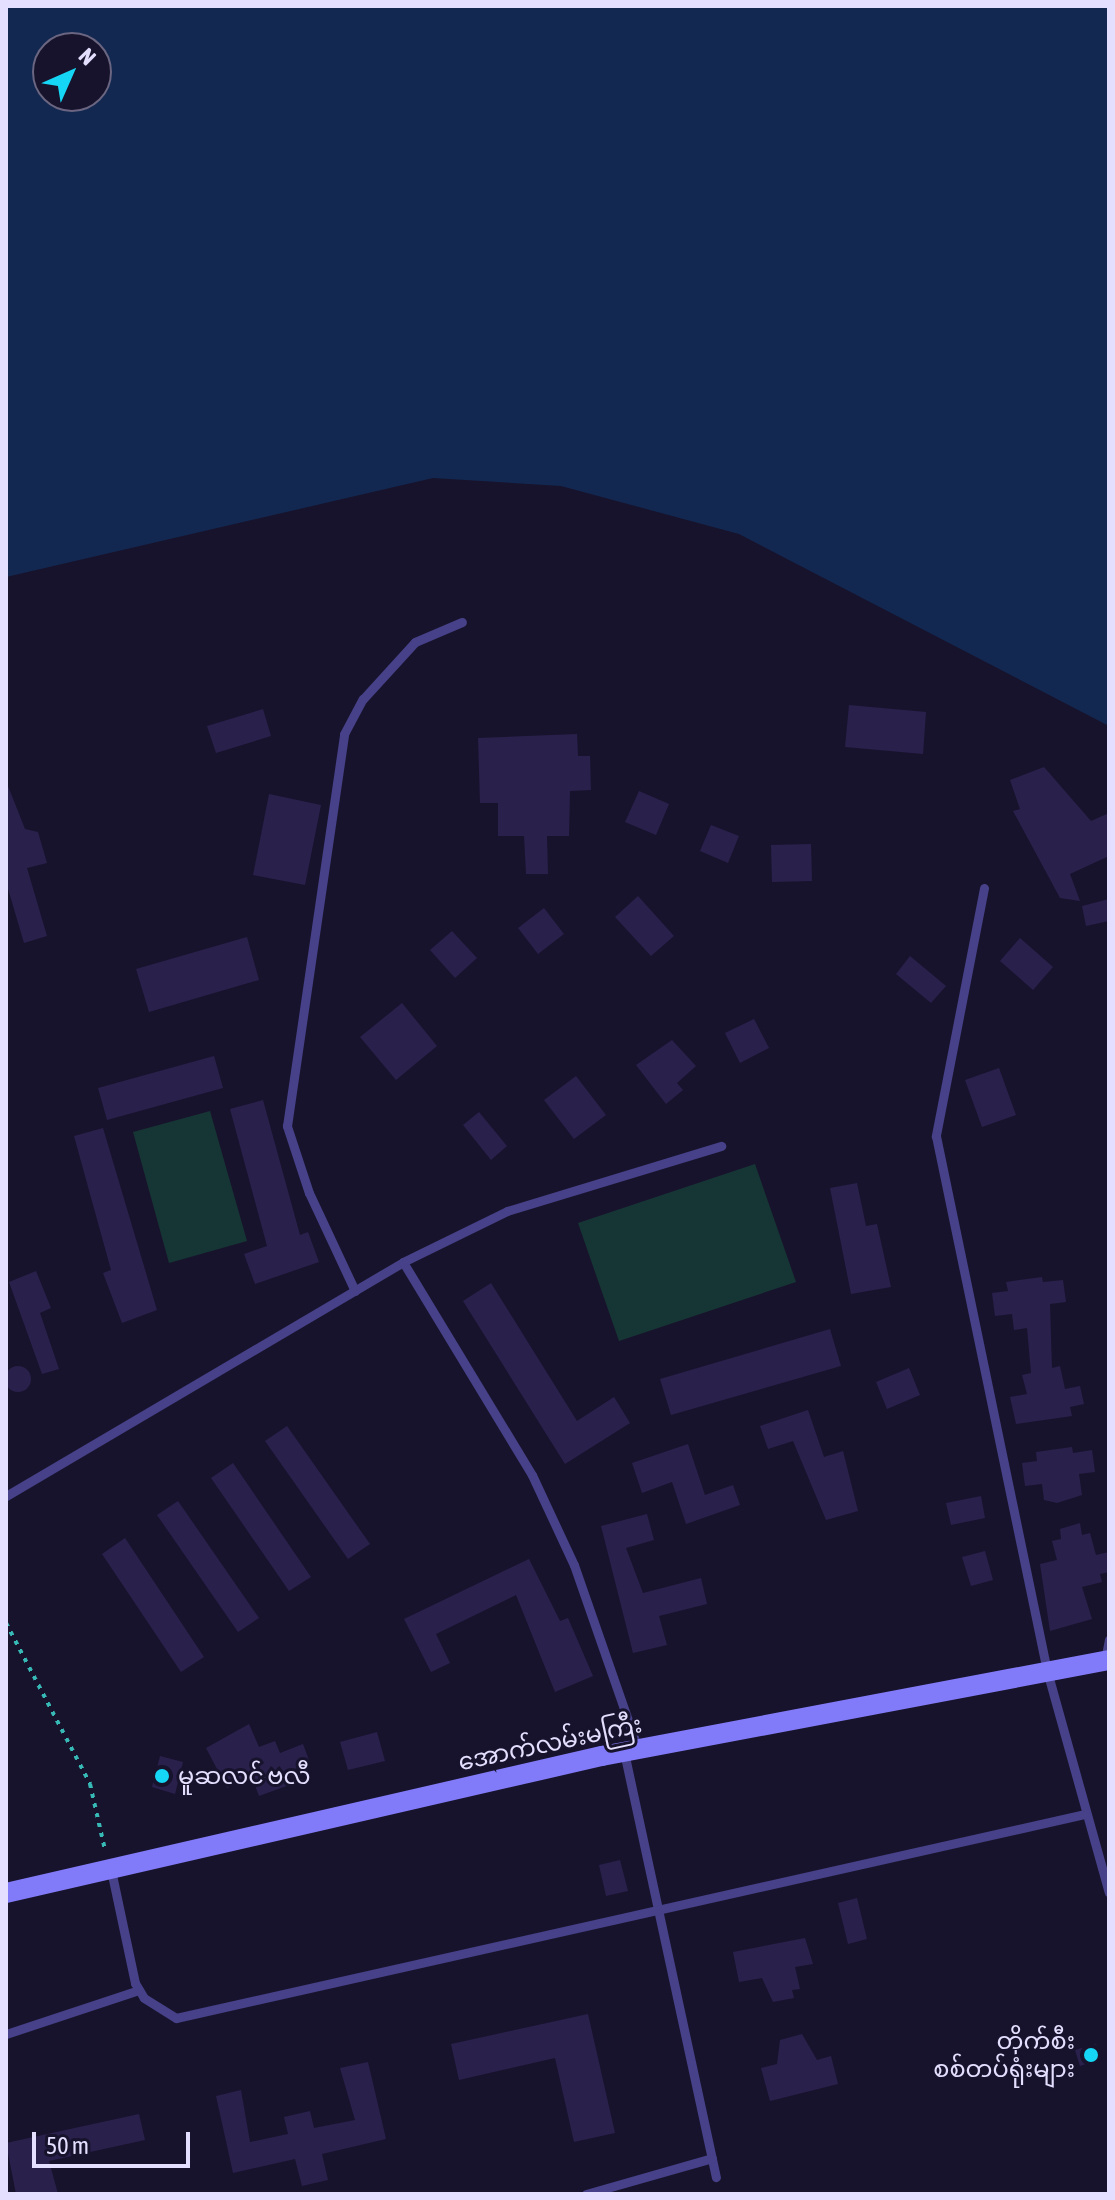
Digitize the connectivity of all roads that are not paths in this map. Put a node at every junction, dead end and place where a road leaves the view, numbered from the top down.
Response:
1 (462, 622) dead end
2 (984, 888) dead end
3 (721, 1146) dead end
4 (403, 1262) junction
5 (355, 1291) junction
6 (6, 1496) edge
7 (1109, 1639) edge
8 (1107, 1660) edge
9 (1047, 1671) junction
10 (631, 1751) junction
11 (1085, 1814) junction
12 (111, 1870) junction
13 (6, 1893) edge
14 (1109, 1893) edge
15 (656, 1914) junction
16 (139, 1990) junction
17 (6, 2034) edge
18 (712, 2158) junction
19 (716, 2177) dead end
20 (586, 2194) edge

1 - 5 lane
2 - 9 lane
3 - 4 lane
4 - 5 lane
4 - 10 lane
5 - 6 lane
7 - 8 lane
8 - 9 main road, အောက်လမ်းမကြီး
9 - 10 main road, အောက်လမ်းမကြီး
9 - 11 lane
10 - 12 main road, အောက်လမ်းမကြီး
10 - 15 lane
11 - 14 lane
11 - 15 lane
12 - 13 main road, အောက်လမ်းမကြီး
12 - 16 lane
15 - 16 lane
15 - 18 lane
16 - 17 lane
18 - 19 lane
18 - 20 lane

